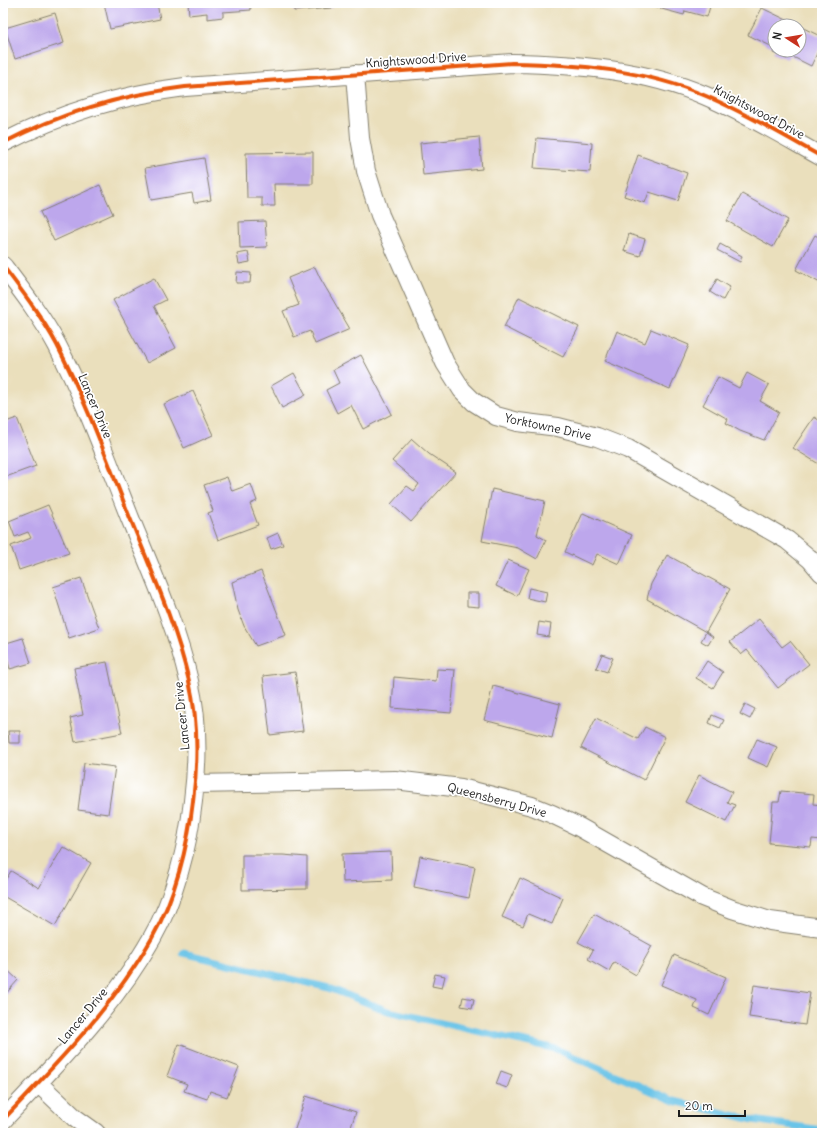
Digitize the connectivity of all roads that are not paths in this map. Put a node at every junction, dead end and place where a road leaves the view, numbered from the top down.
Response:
1 (356, 74) junction
2 (3, 143) edge
3 (822, 157) edge
4 (3, 266) edge
5 (822, 572) edge
6 (195, 784) junction
7 (822, 928) edge
8 (38, 1083) junction
9 (3, 1120) edge
10 (96, 1133) edge

1 - 2 street, Knightswood Drive
1 - 3 street, Knightswood Drive
1 - 5 street, Yorktowne Drive
4 - 6 street, Lancer Drive
6 - 7 street, Queensberry Drive
6 - 8 street, Lancer Drive
8 - 9 street, Lancer Drive
8 - 10 street

